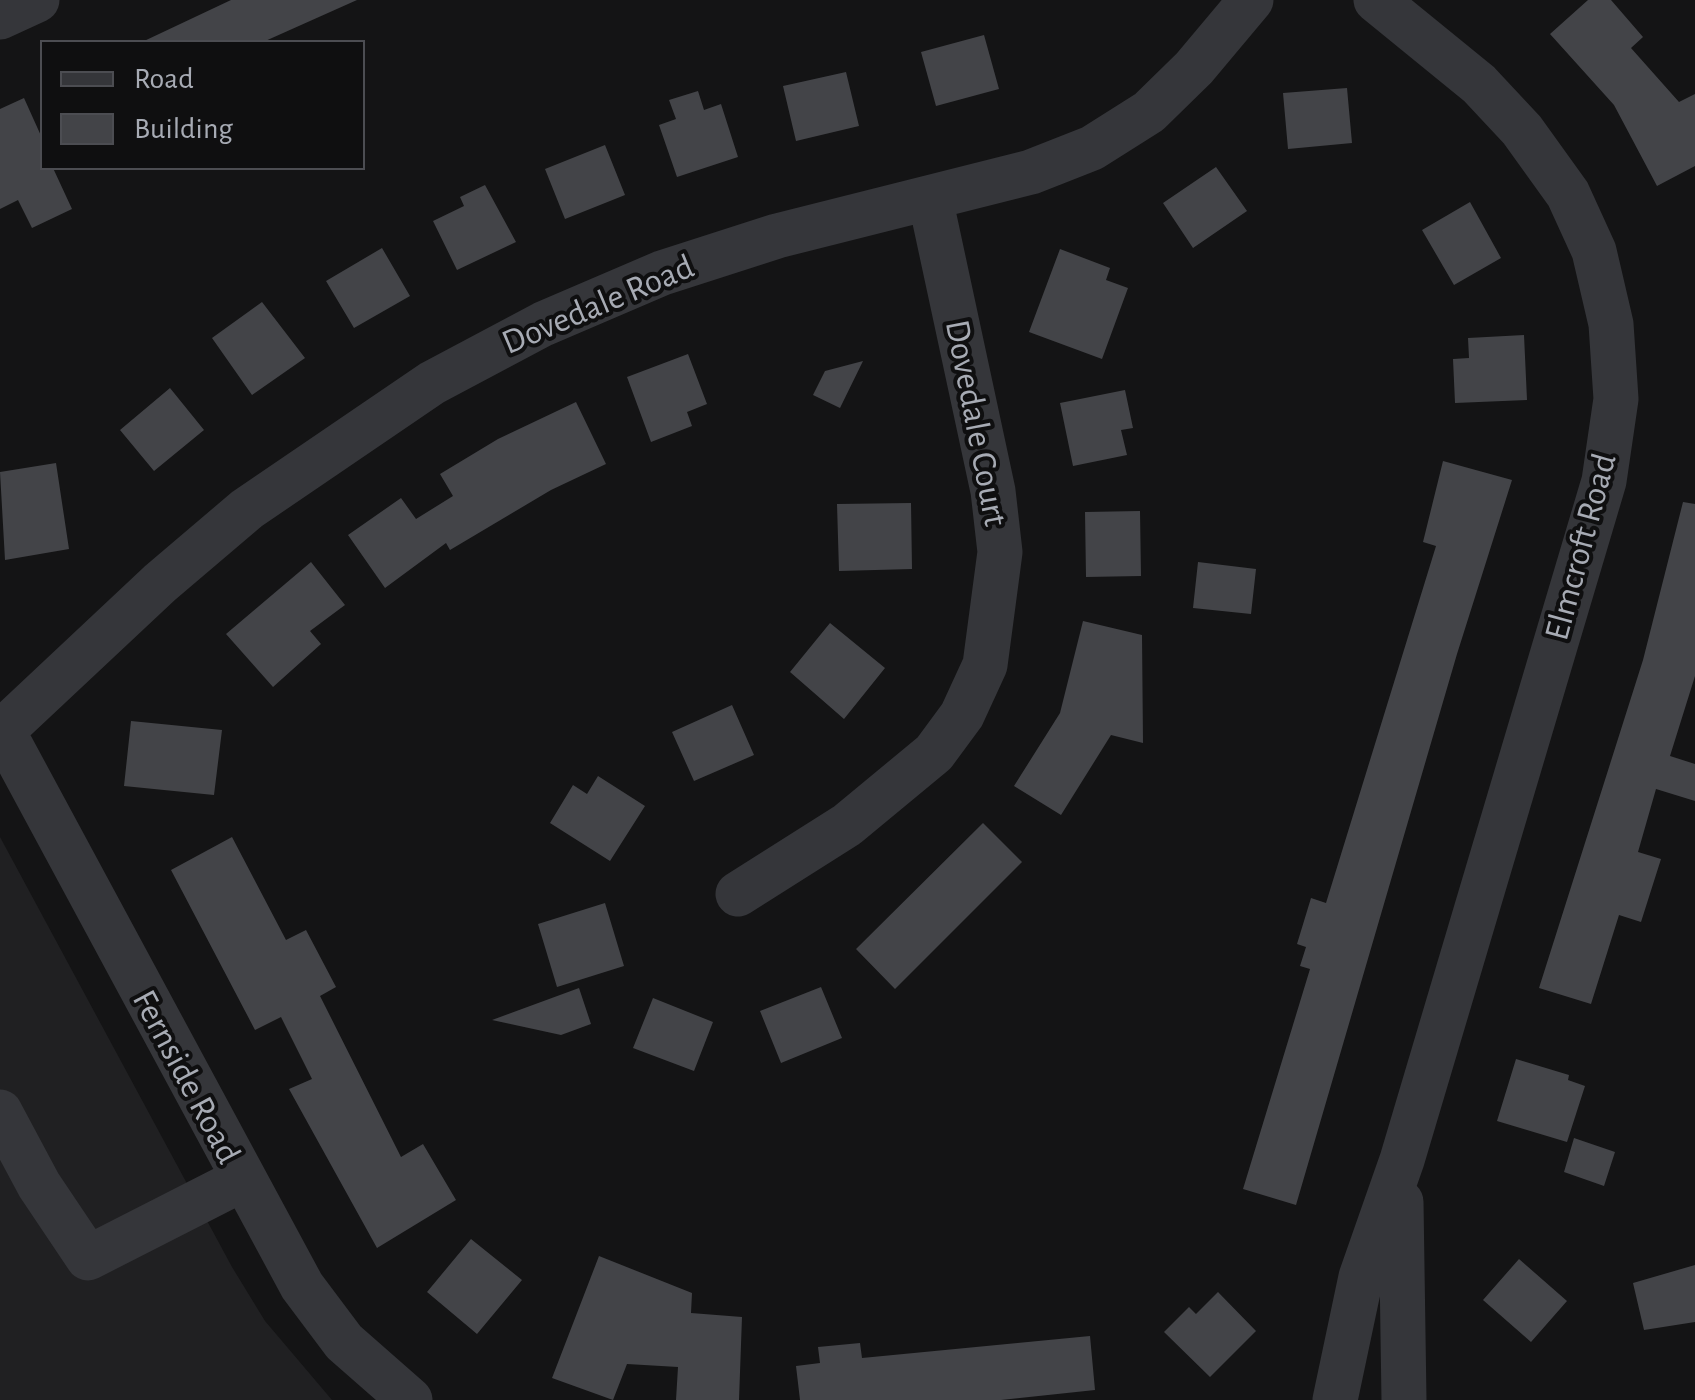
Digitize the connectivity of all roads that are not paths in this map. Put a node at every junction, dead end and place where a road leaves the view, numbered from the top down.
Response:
1 (37, 0) edge
2 (1251, 0) edge
3 (1376, 0) edge
4 (0, 17) edge
5 (930, 198) junction
6 (1, 730) edge
7 (738, 894) dead end
8 (0, 1112) edge
9 (1402, 1160) junction
10 (241, 1180) junction
11 (410, 1400) edge
12 (1335, 1400) edge
13 (1404, 1400) edge

1 - 4 street
2 - 5 street, Dovedale Road
3 - 9 street, Elmcroft Road
5 - 6 street, Dovedale Road
5 - 7 street, Dovedale Court
6 - 10 street, Fernside Road
8 - 10 street
9 - 12 street, Elmcroft Road
9 - 13 street, Elmcroft Road
10 - 11 street, Fernside Road

